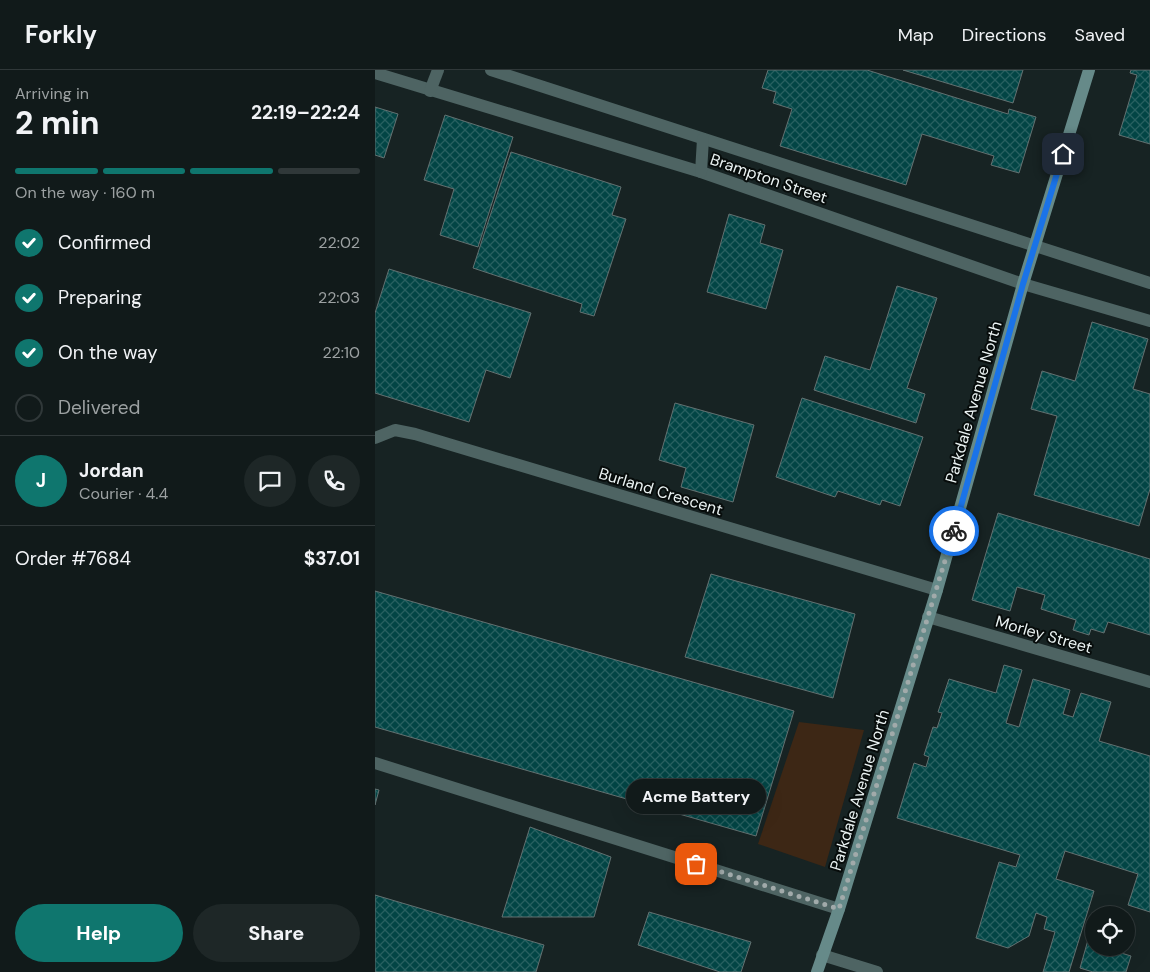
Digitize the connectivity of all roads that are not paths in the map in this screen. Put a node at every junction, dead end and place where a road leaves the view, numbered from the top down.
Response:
1 (438, 70) edge
2 (491, 70) edge
3 (1089, 70) edge
4 (375, 73) edge
5 (430, 91) junction
6 (703, 139) junction
7 (701, 172) junction
8 (1035, 247) junction
9 (1150, 283) edge
10 (1023, 284) junction
11 (1150, 321) edge
12 (375, 438) edge
13 (937, 590) junction
14 (928, 617) junction
15 (1150, 682) edge
16 (375, 763) edge
17 (839, 909) junction
18 (822, 955) junction
19 (817, 972) edge
20 (877, 972) edge

1 - 5 street
2 - 6 street, Brampton Street
3 - 8 main road, Parkdale Avenue North
4 - 5 street, Brampton Street
5 - 7 street, Brampton Street
6 - 7 street
6 - 8 street, Brampton Street
7 - 10 street, Brampton Street
8 - 9 street, Brampton Street
8 - 10 main road, Parkdale Avenue North
10 - 11 street, Brampton Street
10 - 13 main road, Parkdale Avenue North
12 - 13 street, Burland Crescent
13 - 14 main road, Parkdale Avenue North
14 - 15 street, Morley Street
14 - 17 main road, Parkdale Avenue North
16 - 17 street
17 - 18 main road, Parkdale Avenue North
18 - 19 main road, Parkdale Avenue North
18 - 20 street

